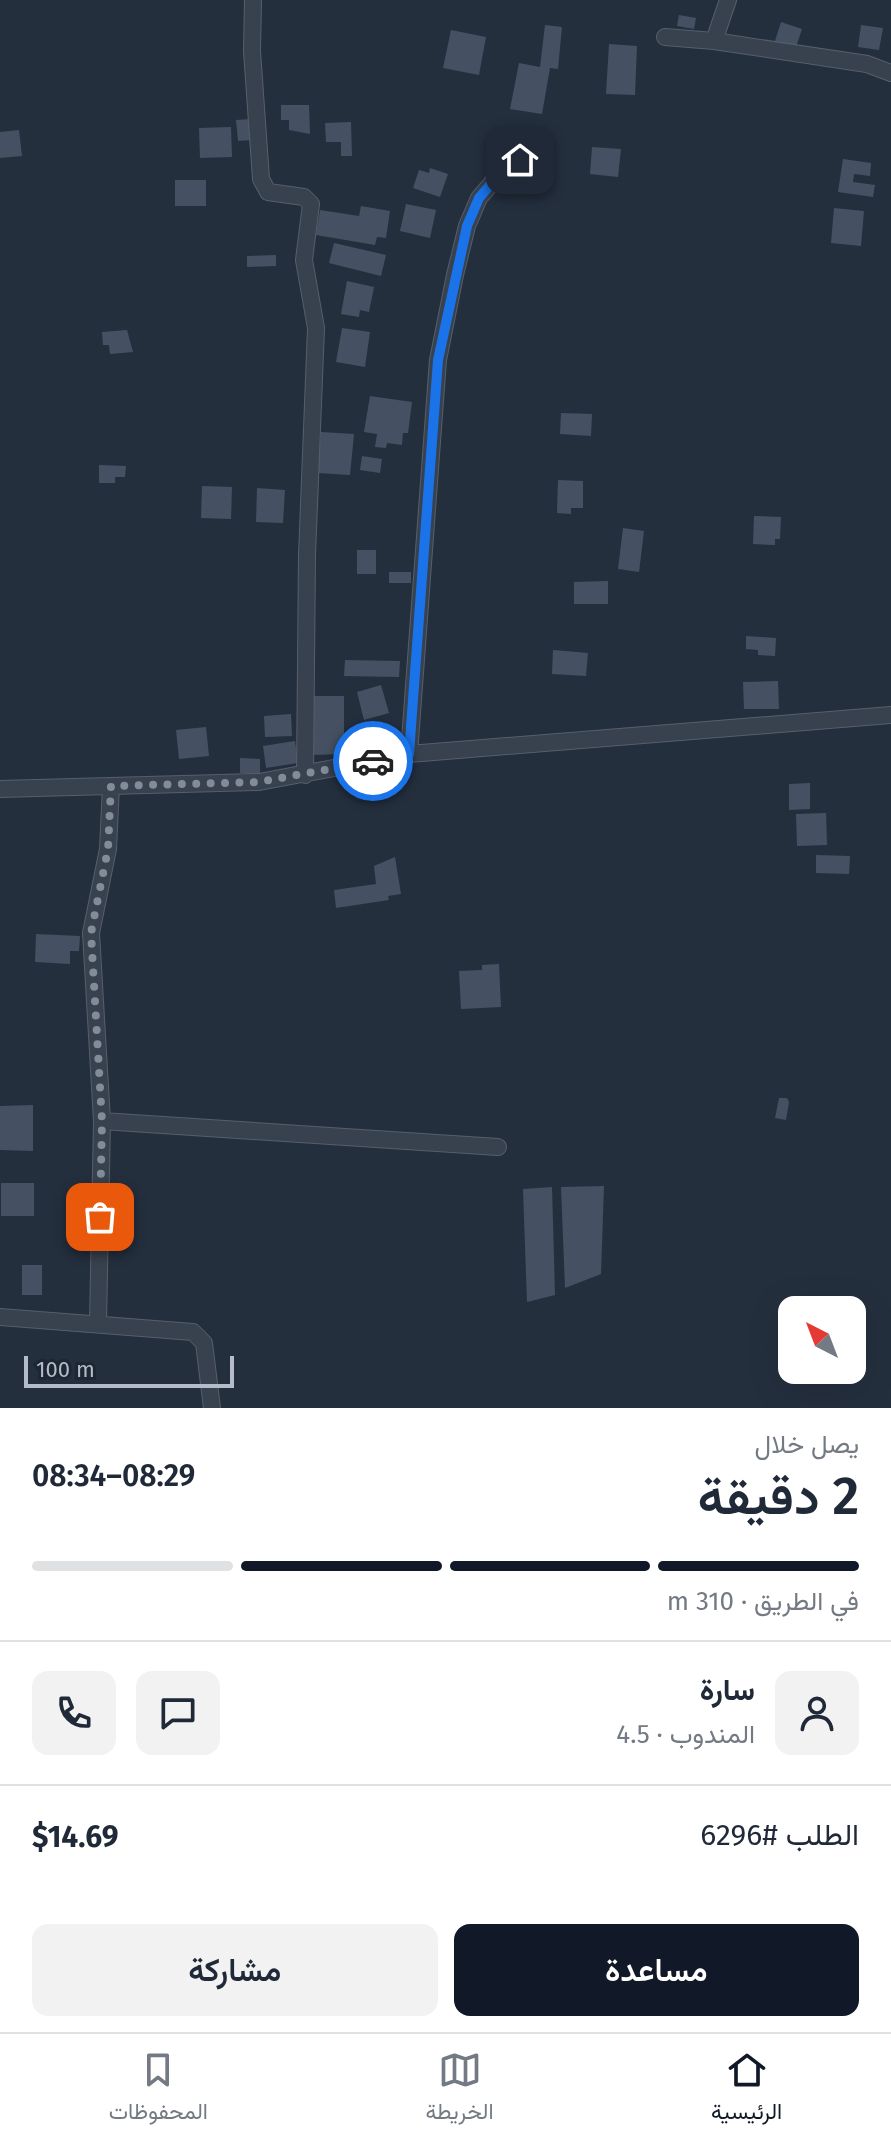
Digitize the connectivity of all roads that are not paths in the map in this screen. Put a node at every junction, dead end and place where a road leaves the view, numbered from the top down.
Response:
1 (253, 0) edge
2 (728, 0) edge
3 (665, 37) dead end
4 (714, 41) junction
5 (891, 73) edge
6 (541, 158) dead end
7 (891, 715) edge
8 (409, 754) junction
9 (305, 775) junction
10 (111, 786) junction
11 (0, 789) edge
12 (102, 1121) junction
13 (498, 1147) dead end
14 (0, 1317) edge
15 (98, 1323) junction
16 (212, 1408) edge

1 - 9 street
2 - 4 street
3 - 4 street
4 - 5 street
6 - 8 street
7 - 8 street
8 - 9 street
9 - 10 street
10 - 11 street
10 - 12 street
12 - 13 street
12 - 15 street
14 - 15 street
15 - 16 street

